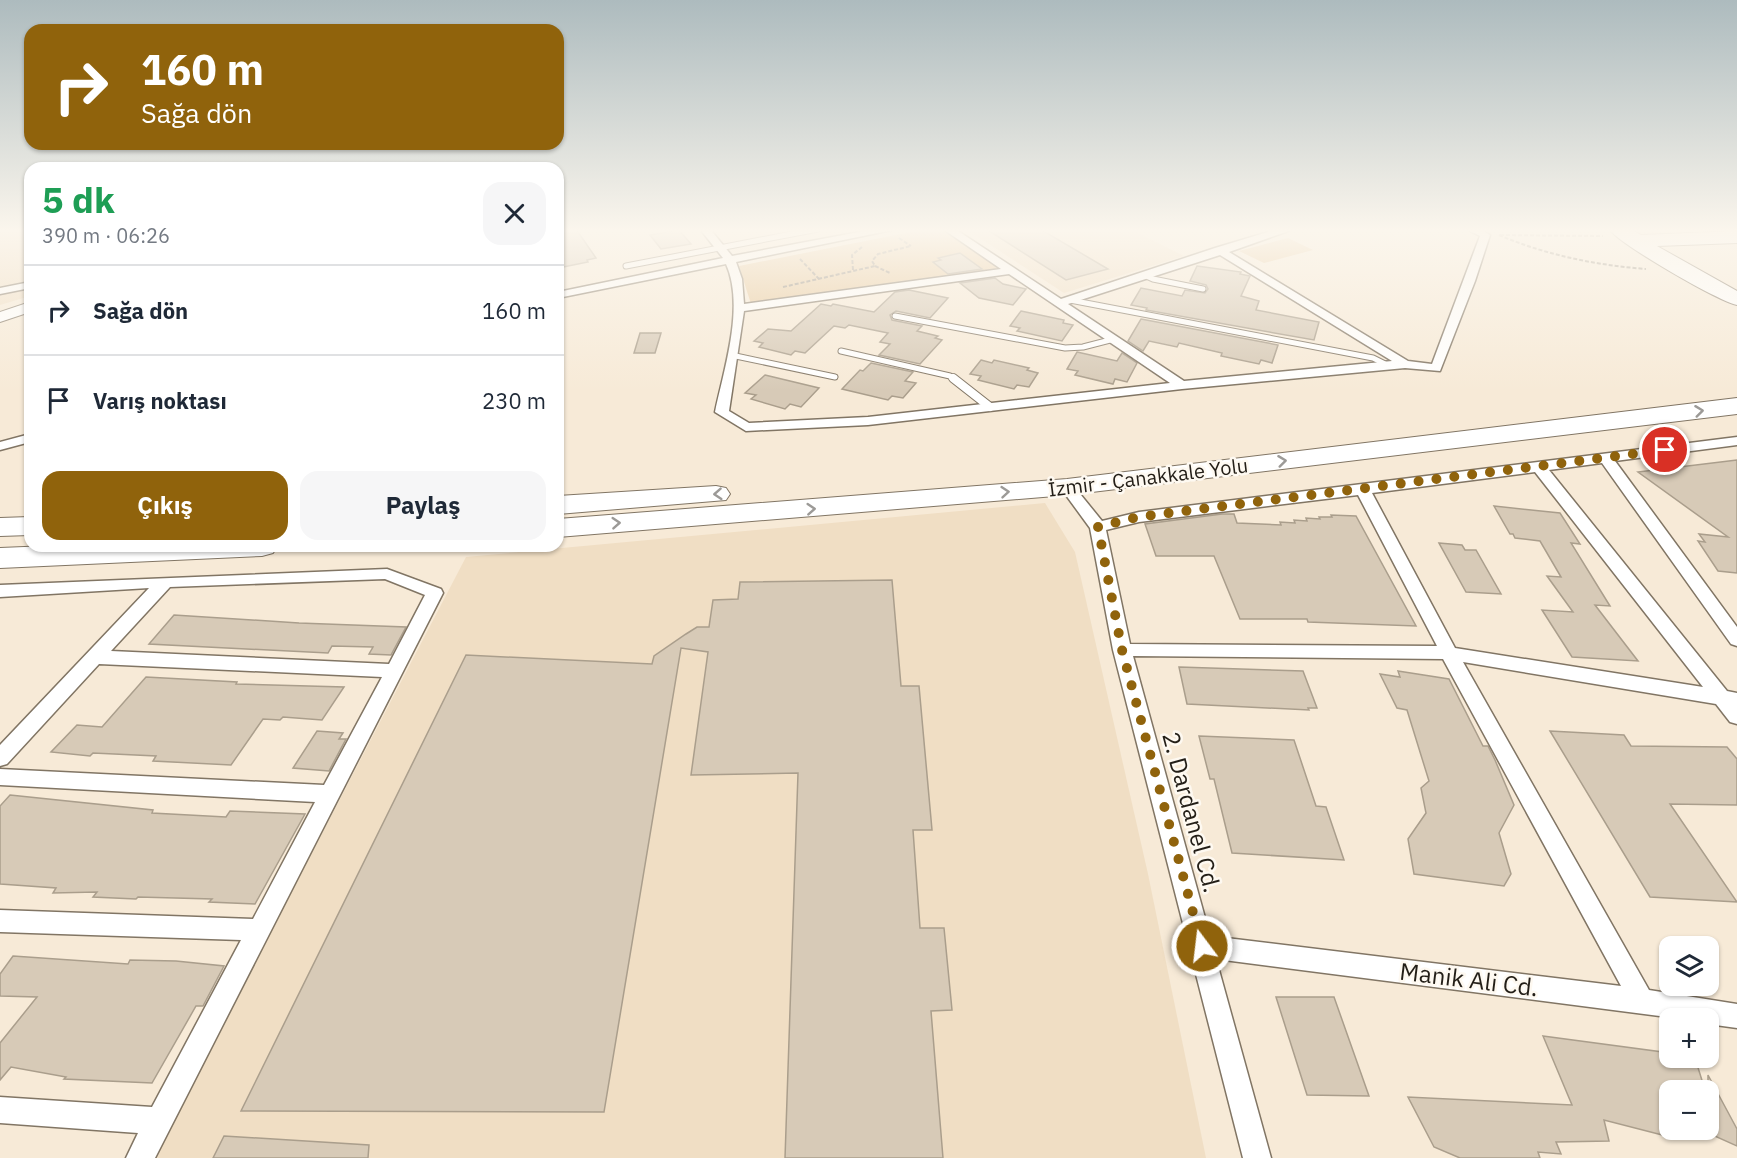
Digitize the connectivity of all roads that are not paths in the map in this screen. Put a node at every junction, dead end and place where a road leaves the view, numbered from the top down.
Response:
1 (616, 283) edge
2 (738, 283) edge
3 (904, 283) edge
4 (1034, 283) edge
5 (1120, 283) edge
6 (1171, 283) edge
7 (1273, 283) edge
8 (1469, 283) edge
9 (1713, 283) edge
10 (24, 286) edge
11 (1203, 290) dead end
12 (0, 291) edge
13 (564, 294) edge
14 (1737, 299) edge
15 (1065, 301) junction
16 (739, 303) junction
17 (24, 309) edge
18 (895, 316) dead end
19 (0, 317) edge
20 (1113, 339) junction
21 (841, 351) dead end
22 (731, 356) junction
23 (1405, 364) junction
24 (1389, 366) junction
25 (835, 377) dead end
26 (1182, 385) junction
27 (1737, 386) edge
28 (1737, 406) edge
29 (990, 407) junction
30 (24, 440) edge
31 (1735, 443) edge
32 (0, 446) edge
33 (1606, 458) junction
34 (1539, 467) junction
35 (1067, 487) junction
36 (1363, 490) junction
37 (564, 505) edge
38 (24, 526) edge
39 (0, 527) edge
40 (1098, 527) junction
41 (564, 528) edge
42 (131, 552) edge
43 (0, 558) edge
44 (165, 582) junction
45 (0, 591) edge
46 (1737, 640) edge
47 (1122, 650) junction
48 (1449, 653) junction
49 (94, 657) junction
50 (394, 671) junction
51 (1730, 699) edge
52 (1737, 717) edge
53 (0, 758) edge
54 (0, 777) edge
55 (331, 794) junction
56 (0, 921) edge
57 (260, 930) junction
58 (1202, 946) junction
59 (1642, 1001) junction
60 (1737, 1016) edge
61 (0, 1110) edge
62 (160, 1121) junction
63 (140, 1158) edge
64 (1257, 1158) edge

1 - 13 street
2 - 16 street
3 - 16 street
4 - 15 street
5 - 15 street
6 - 11 lane
7 - 23 street
8 - 23 street
9 - 14 highway
10 - 12 street
15 - 20 street
15 - 24 lane
16 - 22 street
17 - 19 street
18 - 20 lane
20 - 26 street
21 - 29 lane
22 - 25 lane
22 - 29 street
23 - 24 street
24 - 26 street
26 - 29 street
27 -> 37 highway, İzmir - Çanakkale Yolu
35 -> 28 highway, İzmir - Çanakkale Yolu
30 - 32 street
31 - 33 street
33 - 34 street
33 - 46 street
34 - 36 street
34 - 51 street
35 - 40 street, 2. Dardanel Cd.
41 -> 35 highway, İzmir - Çanakkale Yolu
36 - 40 street
36 - 48 street
38 - 39 highway
40 - 47 street, 2. Dardanel Cd.
42 - 43 highway
44 - 45 street
44 - 49 street
44 - 50 street
47 - 48 street
47 - 58 street, 2. Dardanel Cd.
48 - 51 street
48 - 59 street
49 - 50 street
49 - 53 street
50 - 55 street
51 - 52 street
54 - 55 street
55 - 57 street
56 - 57 street
57 - 62 street
58 - 59 street, Manik Ali Cd.
58 - 64 street, 2. Dardanel Cd.
59 - 60 street, Manik Ali Cd.
61 - 62 street
62 - 63 street

